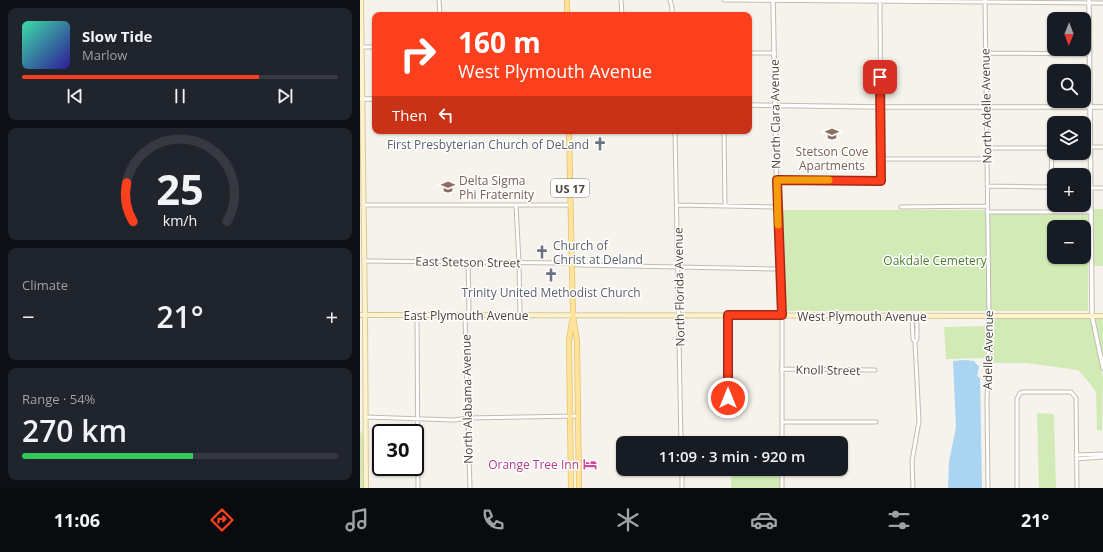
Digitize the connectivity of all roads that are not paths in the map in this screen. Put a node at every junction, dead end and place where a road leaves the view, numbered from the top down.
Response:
1 (360, 0) edge
2 (439, 0) edge
3 (567, 0) edge
4 (621, 0) edge
5 (670, 0) edge
6 (724, 0) edge
7 (773, 0) edge
8 (880, 1) edge
9 (985, 2) edge
10 (1089, 2) edge
11 (1103, 3) edge
12 (440, 12) edge
13 (567, 12) edge
14 (622, 12) edge
15 (672, 12) edge
16 (361, 47) junction
17 (372, 47) edge
18 (752, 53) edge
19 (774, 53) junction
20 (985, 53) junction
21 (1047, 54) edge
22 (361, 99) edge
23 (372, 99) edge
24 (752, 105) edge
25 (775, 105) junction
26 (880, 107) junction
27 (986, 107) junction
28 (1047, 107) edge
29 (1091, 107) edge
30 (1103, 107) edge
31 (569, 134) edge
32 (675, 134) edge
33 (724, 134) edge
34 (1091, 147) edge
35 (1103, 147) edge
36 (987, 148) junction
37 (1047, 148) edge
38 (882, 159) junction
39 (987, 159) junction
40 (1052, 160) edge
41 (777, 180) junction
42 (361, 184) edge
43 (987, 186) junction
44 (1091, 188) edge
45 (1103, 188) edge
46 (363, 205) junction
47 (516, 205) junction
48 (570, 205) junction
49 (677, 205) junction
50 (725, 206) junction
51 (987, 206) junction
52 (777, 207) junction
53 (901, 207) dead end
54 (987, 212) junction
55 (1047, 212) edge
56 (1091, 212) edge
57 (364, 261) junction
58 (468, 262) junction
59 (519, 263) junction
60 (572, 264) junction
61 (678, 266) junction
62 (780, 270) junction
63 (360, 315) edge
64 (365, 315) junction
65 (417, 315) junction
66 (467, 315) junction
67 (520, 315) junction
68 (679, 315) junction
69 (728, 315) junction
70 (782, 315) junction
71 (572, 316) junction
72 (912, 316) junction
73 (917, 316) junction
74 (989, 316) junction
75 (1092, 316) junction
76 (1103, 316) edge
77 (914, 342) junction
78 (1103, 368) edge
79 (781, 369) junction
80 (875, 370) dead end
81 (362, 392) edge
82 (728, 398) dead end
83 (570, 416) junction
84 (578, 416) junction
85 (468, 418) junction
86 (418, 419) junction
87 (363, 421) edge
88 (782, 422) junction
89 (876, 422) dead end
90 (681, 436) edge
91 (782, 436) edge
92 (1103, 456) edge
93 (1076, 457) junction
94 (682, 476) edge
95 (782, 476) edge
96 (366, 488) edge
97 (418, 488) edge
98 (470, 488) edge
99 (571, 488) edge
100 (579, 488) edge
101 (682, 488) edge
102 (782, 488) edge
103 (913, 488) edge
104 (988, 488) edge
105 (1017, 488) edge
106 (1077, 488) edge

1 - 16 main road
2 - 12 street
3 - 13 main road
4 - 14 street
5 - 15 street
6 - 7 street
7 - 8 street
7 - 19 street, North Clara Avenue
8 - 9 street
8 - 26 street
9 - 10 street
9 - 20 street, North Adelle Avenue
10 - 11 street
16 - 17 street
16 - 22 main road
18 - 19 street
19 - 25 street, North Clara Avenue
20 - 21 street
20 - 27 street, North Adelle Avenue
22 - 23 street
22 - 42 main road
24 - 25 street
25 - 26 street
25 - 41 street, North Clara Avenue
26 - 27 street
26 - 38 street
27 - 28 street
27 - 36 street, North Adelle Avenue
29 - 30 street
31 - 48 main road, US 17
32 - 49 street, North Florida Avenue
33 - 50 street
34 - 35 street
36 - 37 street
36 - 39 street, North Adelle Avenue
38 - 39 street
38 - 41 street
39 - 43 street, North Adelle Avenue
40 - 43 street
41 - 52 street, North Clara Avenue
42 - 46 main road
43 - 51 street, North Adelle Avenue
44 - 45 street
46 - 47 street
46 - 57 main road
47 - 48 street
47 - 59 street
48 - 60 main road, US 17
49 - 50 street
49 - 61 street, North Florida Avenue
50 - 52 street
51 - 53 street
51 - 54 street, North Adelle Avenue
52 - 62 street, North Clara Avenue
54 - 55 street
54 - 74 street, Adelle Avenue
56 - 75 street
57 - 58 street, East Stetson Street
57 - 64 main road
58 - 59 street, East Stetson Street
58 - 66 street, North Alabama Avenue
59 - 60 street, East Stetson Street
59 - 67 street
60 - 61 street, East Stetson Street
60 - 71 main road, US 17
61 - 62 street, East Stetson Street
61 - 68 street, North Florida Avenue
62 - 70 street, North Clara Avenue
63 - 64 main road, East Plymouth Avenue
64 - 65 main road, East Plymouth Avenue
64 - 81 main road
65 - 66 main road, East Plymouth Avenue
65 - 86 street
66 - 67 main road, East Plymouth Avenue
66 - 85 street, North Alabama Avenue
67 - 71 main road, East Plymouth Avenue
68 - 69 main road, West Plymouth Avenue
68 - 71 main road, West Plymouth Avenue
68 - 90 street, North Florida Avenue
69 - 70 main road, West Plymouth Avenue
69 - 82 street
70 - 72 main road, West Plymouth Avenue
70 - 79 street, North Clara Avenue
71 - 83 main road, US 17
71 - 84 main road, US 17
72 - 73 main road, West Plymouth Avenue
72 - 77 street
73 - 74 main road, West Plymouth Avenue
73 - 77 street
74 - 75 main road, West Plymouth Avenue
74 - 104 street, Adelle Avenue
75 - 76 main road, West Plymouth Avenue
75 - 78 street
77 - 103 street
79 - 80 street, Knoll Street
79 - 88 street, North Clara Avenue
81 - 87 main road
83 - 84 street
83 - 85 street
83 - 99 main road, US 17
84 - 100 main road, US 17
85 - 86 street
85 - 98 street, North Alabama Avenue
86 - 87 street
86 - 97 street
87 - 96 main road
88 - 89 street
88 - 91 street, North Clara Avenue
92 - 93 street
93 - 105 street
93 - 106 street
94 - 101 street
95 - 102 street

